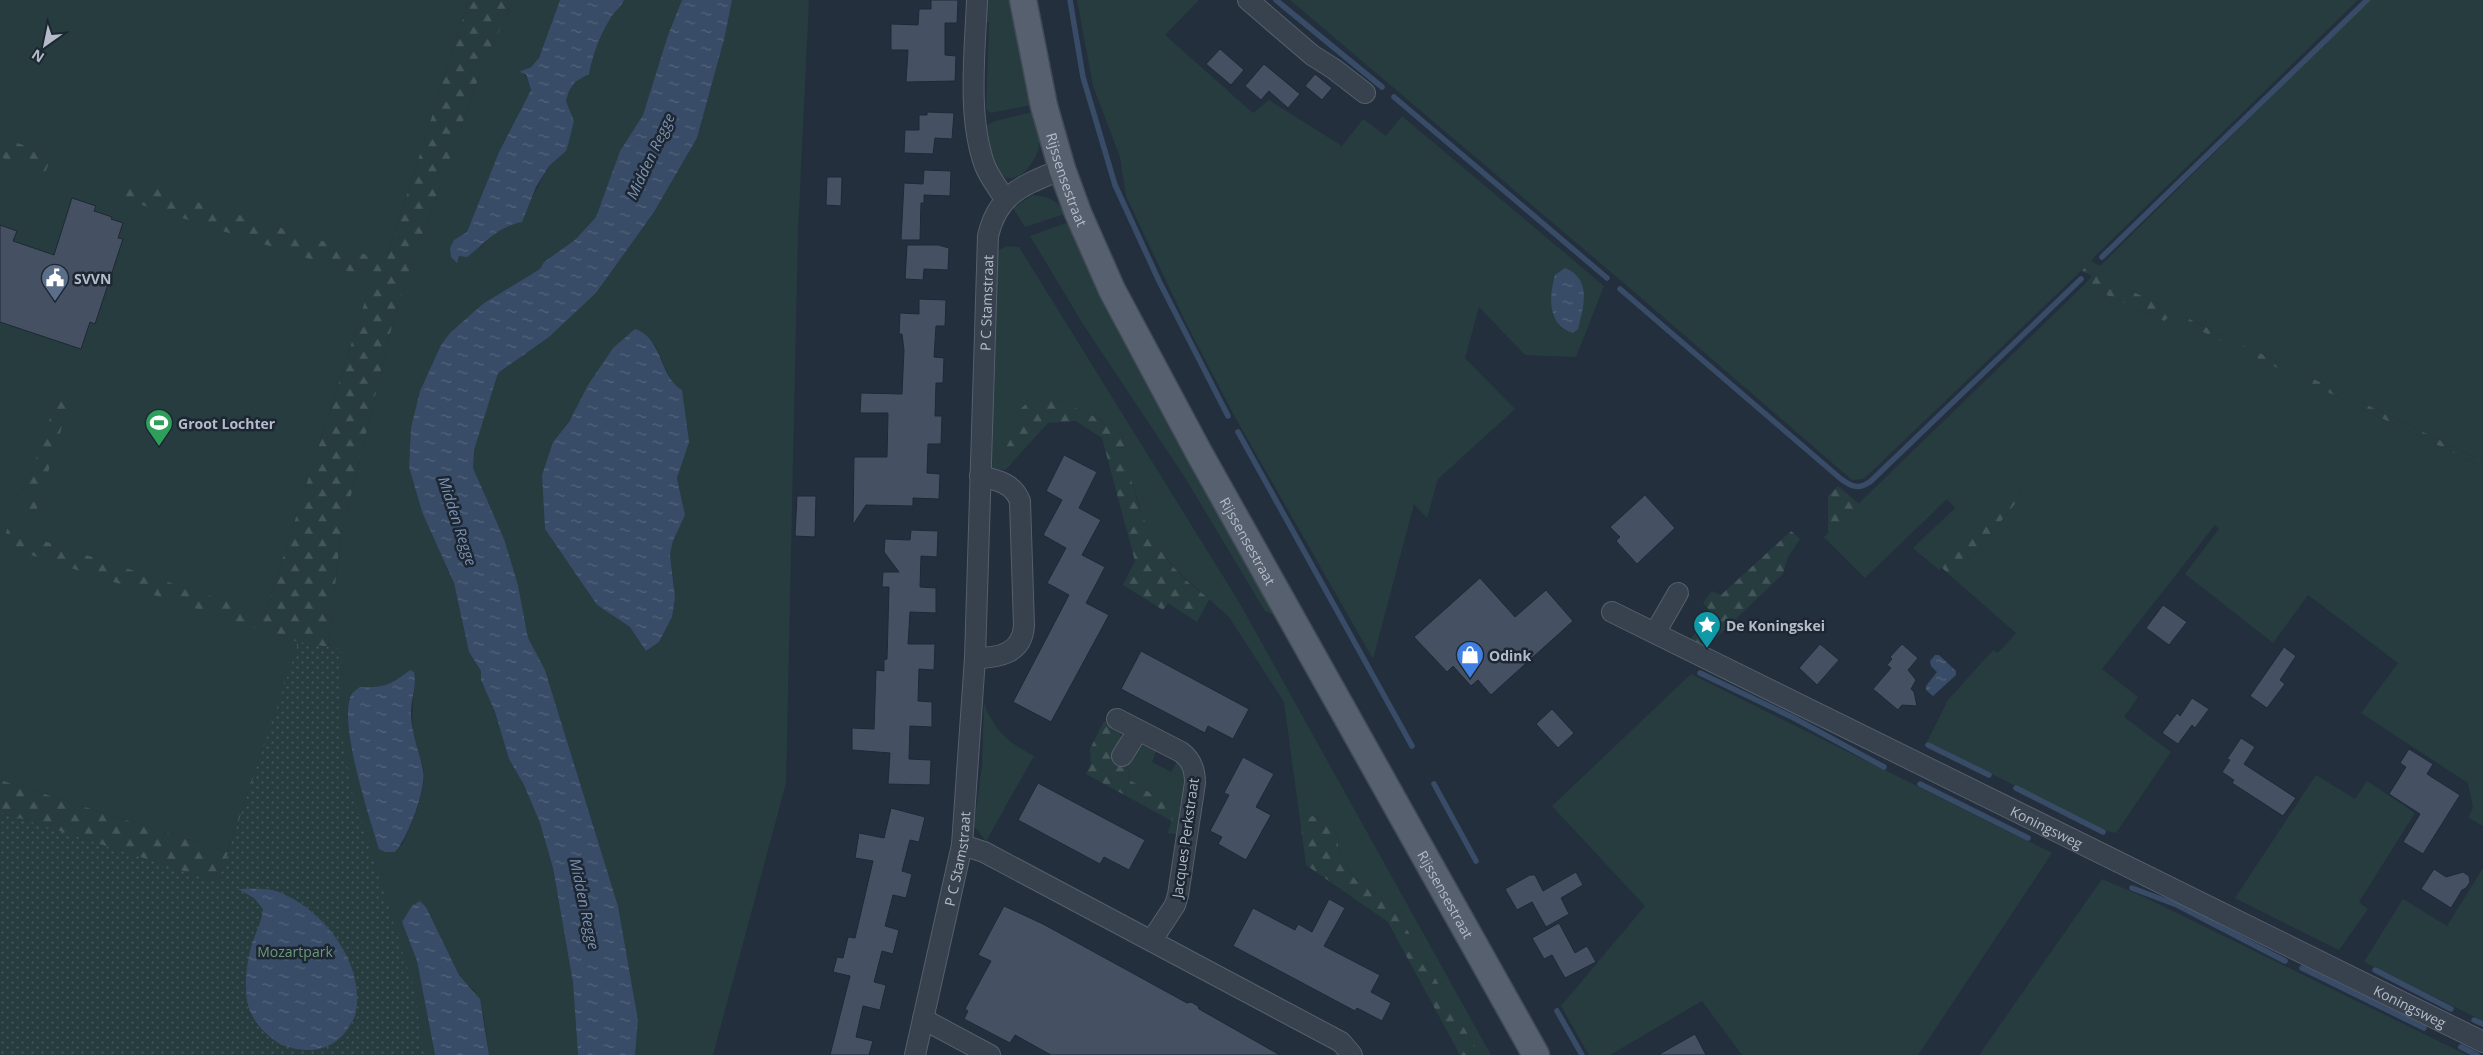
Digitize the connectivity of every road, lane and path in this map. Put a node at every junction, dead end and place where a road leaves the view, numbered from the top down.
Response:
1 (977, 0) edge
2 (1023, 0) edge
3 (1248, 0) edge
4 (1365, 93) dead end
5 (1062, 169) junction
6 (1005, 199) junction
7 (980, 476) junction
8 (1678, 593) dead end
9 (1612, 612) dead end
10 (1655, 633) junction
11 (975, 658) junction
12 (1116, 719) dead end
13 (1138, 731) junction
14 (1122, 756) dead end
15 (962, 845) junction
16 (1152, 940) junction
17 (923, 1019) junction
18 (2483, 1042) edge
19 (914, 1055) edge
20 (990, 1055) edge
21 (1352, 1055) edge
22 (1536, 1055) edge

1 - 6 street
2 - 5 main road, Rijssensestraat
3 - 4 street
5 - 6 street, P C Stamstraat
5 - 22 main road, Rijssensestraat
6 - 7 street, P C Stamstraat
7 - 11 street, P C Stamstraat
7 - 11 street
8 - 10 street
9 - 10 street, Koningsweg
10 - 18 street, Koningsweg
11 - 15 street, P C Stamstraat
12 - 13 street, Jacques Perkstraat
13 - 14 street
13 - 16 street, Jacques Perkstraat
15 - 16 street
15 - 17 street, P C Stamstraat
16 - 21 street
17 - 19 street, P C Stamstraat
17 - 20 street

